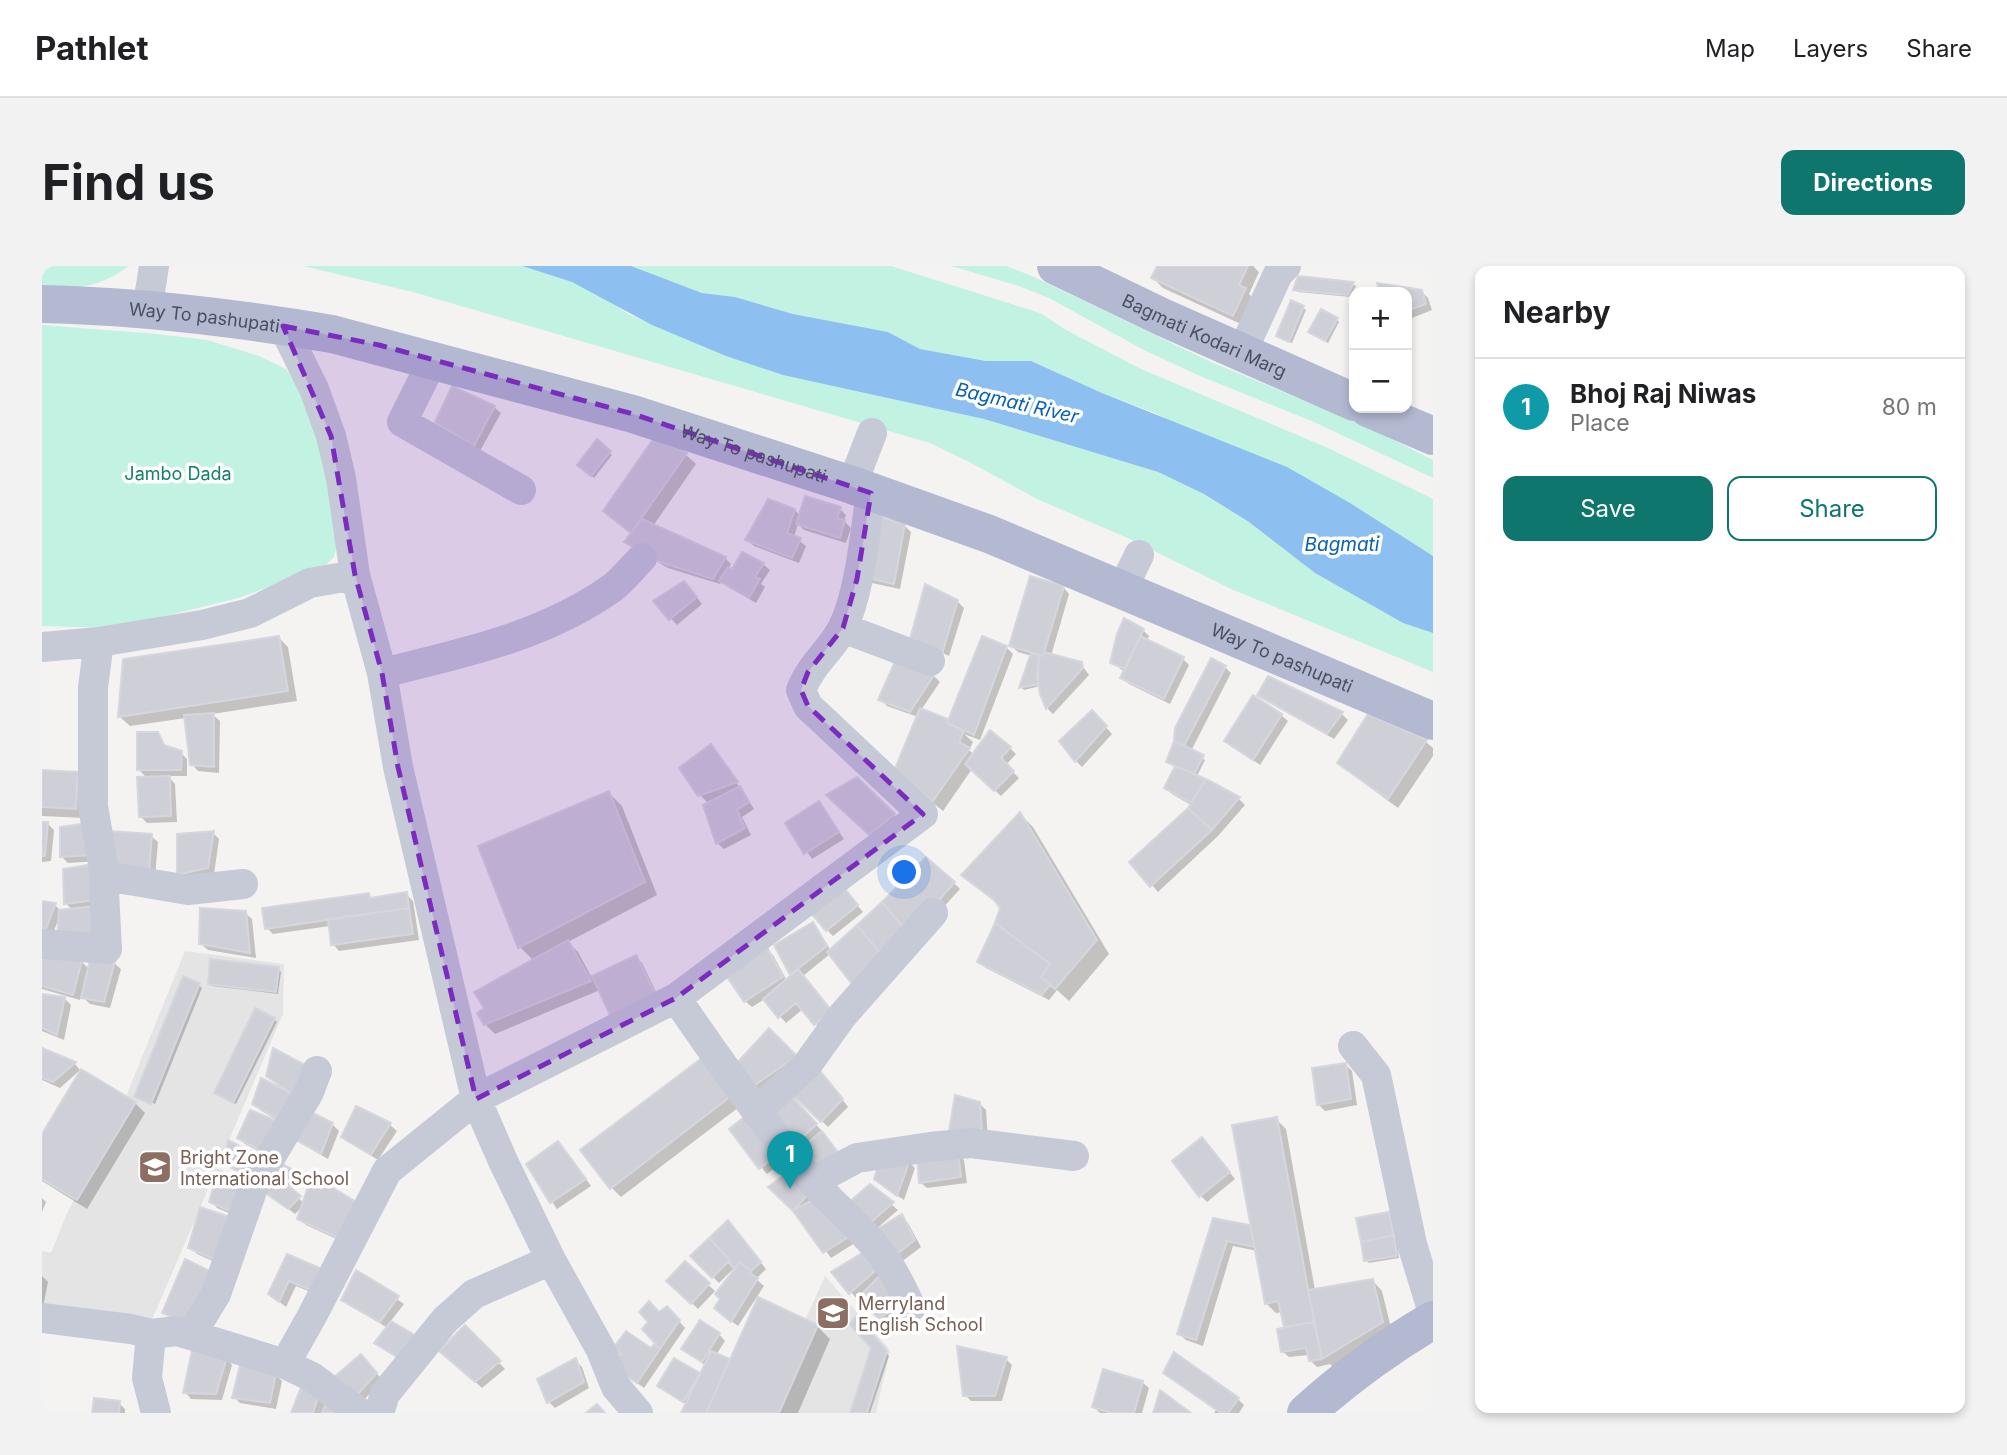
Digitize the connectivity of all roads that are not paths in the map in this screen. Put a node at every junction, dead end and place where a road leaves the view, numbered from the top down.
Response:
1 (154, 266) edge
2 (1286, 266) edge
3 (1079, 270) edge
4 (42, 303) edge
5 (147, 310) junction
6 (283, 326) junction
7 (1242, 352) junction
8 (433, 360) junction
9 (1349, 400) edge
10 (1380, 413) edge
11 (872, 433) dead end
12 (1433, 436) edge
13 (861, 489) junction
14 (521, 490) dead end
15 (1139, 555) dead end
16 (642, 558) dead end
17 (355, 575) junction
18 (1122, 590) junction
19 (843, 628) junction
20 (100, 642) junction
21 (42, 647) edge
22 (930, 661) dead end
23 (382, 673) junction
24 (1433, 721) edge
25 (105, 876) junction
26 (243, 884) dead end
27 (933, 913) dead end
28 (42, 944) edge
29 (676, 998) junction
30 (1353, 1046) dead end
31 (317, 1071) dead end
32 (475, 1099) junction
33 (756, 1112) junction
34 (1074, 1156) dead end
35 (812, 1182) junction
36 (551, 1260) junction
37 (911, 1307) dead end
38 (1433, 1313) edge
39 (42, 1318) edge
40 (1433, 1320) edge
41 (151, 1334) junction
42 (191, 1335) junction
43 (285, 1364) junction
44 (156, 1413) edge
45 (360, 1413) edge
46 (379, 1413) edge
47 (638, 1413) edge
48 (1306, 1413) edge

1 - 5 street
2 - 7 street
3 - 7 main road, Bagmati Kodari Marg
4 - 5 main road, Way To pashupati
5 - 6 main road, Way To pashupati
6 - 8 main road, Way To pashupati
6 - 17 street
7 - 9 main road, Bagmati Kodari Marg
8 - 13 main road, Way To pashupati
8 - 14 street
10 - 12 main road
11 - 13 street
13 - 18 main road, Way To pashupati
13 - 19 street
15 - 18 street
16 - 23 street
17 - 20 street
17 - 23 street
18 - 24 main road, Way To pashupati
19 - 22 street
19 - 29 street
20 - 21 street
20 - 25 street
23 - 32 street
25 - 26 street
25 - 28 street
27 - 33 street
29 - 32 street
29 - 33 street
30 - 38 street
31 - 42 street
32 - 36 street
32 - 43 street
33 - 35 street
34 - 35 street
35 - 37 street
36 - 46 street
36 - 47 street
39 - 41 street
40 - 48 main road
41 - 42 street
41 - 44 street
42 - 43 street
43 - 45 street

